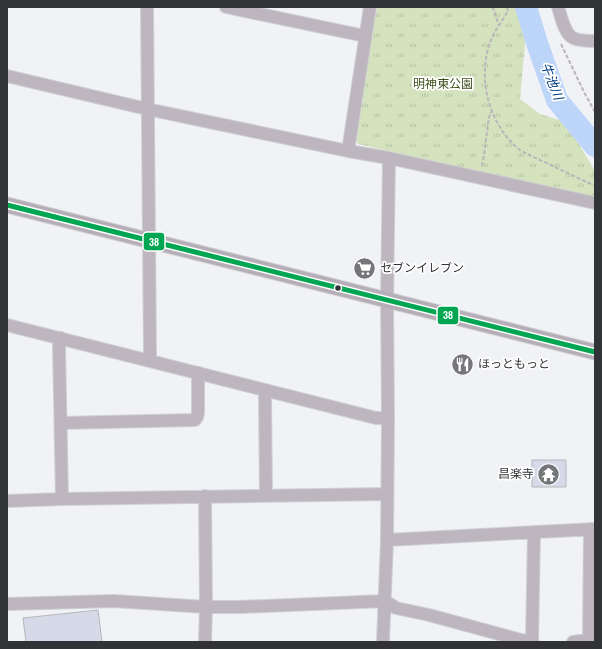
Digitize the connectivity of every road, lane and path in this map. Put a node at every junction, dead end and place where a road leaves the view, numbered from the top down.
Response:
1 (147, 7) edge
2 (226, 7) edge
3 (370, 7) edge
4 (492, 7) edge
5 (507, 7) edge
6 (558, 7) edge
7 (499, 26) junction
8 (365, 36) junction
9 (595, 41) edge
10 (560, 42) dead end
11 (7, 76) edge
12 (148, 109) junction
13 (491, 112) junction
14 (595, 112) edge
15 (348, 151) junction
16 (390, 158) junction
17 (478, 178) junction
18 (595, 186) edge
19 (595, 203) edge
20 (7, 205) edge
21 (148, 241) junction
22 (387, 301) junction
23 (7, 325) edge
24 (61, 338) junction
25 (595, 352) edge
26 (148, 360) junction
27 (199, 374) junction
28 (267, 391) junction
29 (388, 418) junction
30 (61, 423) junction
31 (388, 494) junction
32 (205, 496) junction
33 (266, 496) junction
34 (62, 499) junction
35 (7, 501) edge
36 (593, 529) edge
37 (534, 532) junction
38 (387, 540) junction
39 (385, 601) junction
40 (7, 604) edge
41 (206, 607) junction
42 (592, 639) edge
43 (205, 642) edge
44 (383, 642) edge
45 (532, 642) edge
46 (573, 642) edge

1 - 12 street
2 - 8 street
3 - 8 street
4 - 7 path
5 - 7 path
6 - 9 street
7 - 13 path
8 - 15 street
10 - 14 path
11 - 12 street
12 - 15 street
12 - 21 street
13 - 17 path
13 - 18 path
15 - 16 street
16 - 17 street
16 - 22 street
17 - 19 street
20 - 21 main road
21 - 22 main road
21 - 26 street
22 - 25 main road
22 - 29 street
23 - 24 street
24 - 26 street
24 - 30 street
26 - 27 street
27 - 28 street
27 - 30 street
28 - 29 street
28 - 33 street
29 - 31 street
30 - 34 street
31 - 33 street
31 - 38 street
32 - 33 street
32 - 34 street
32 - 41 street
34 - 35 street
36 - 37 street
36 - 42 street
37 - 38 street
37 - 45 street
38 - 39 street
39 - 41 street
39 - 44 street
39 - 45 street
40 - 41 street
41 - 43 street
42 - 46 street

